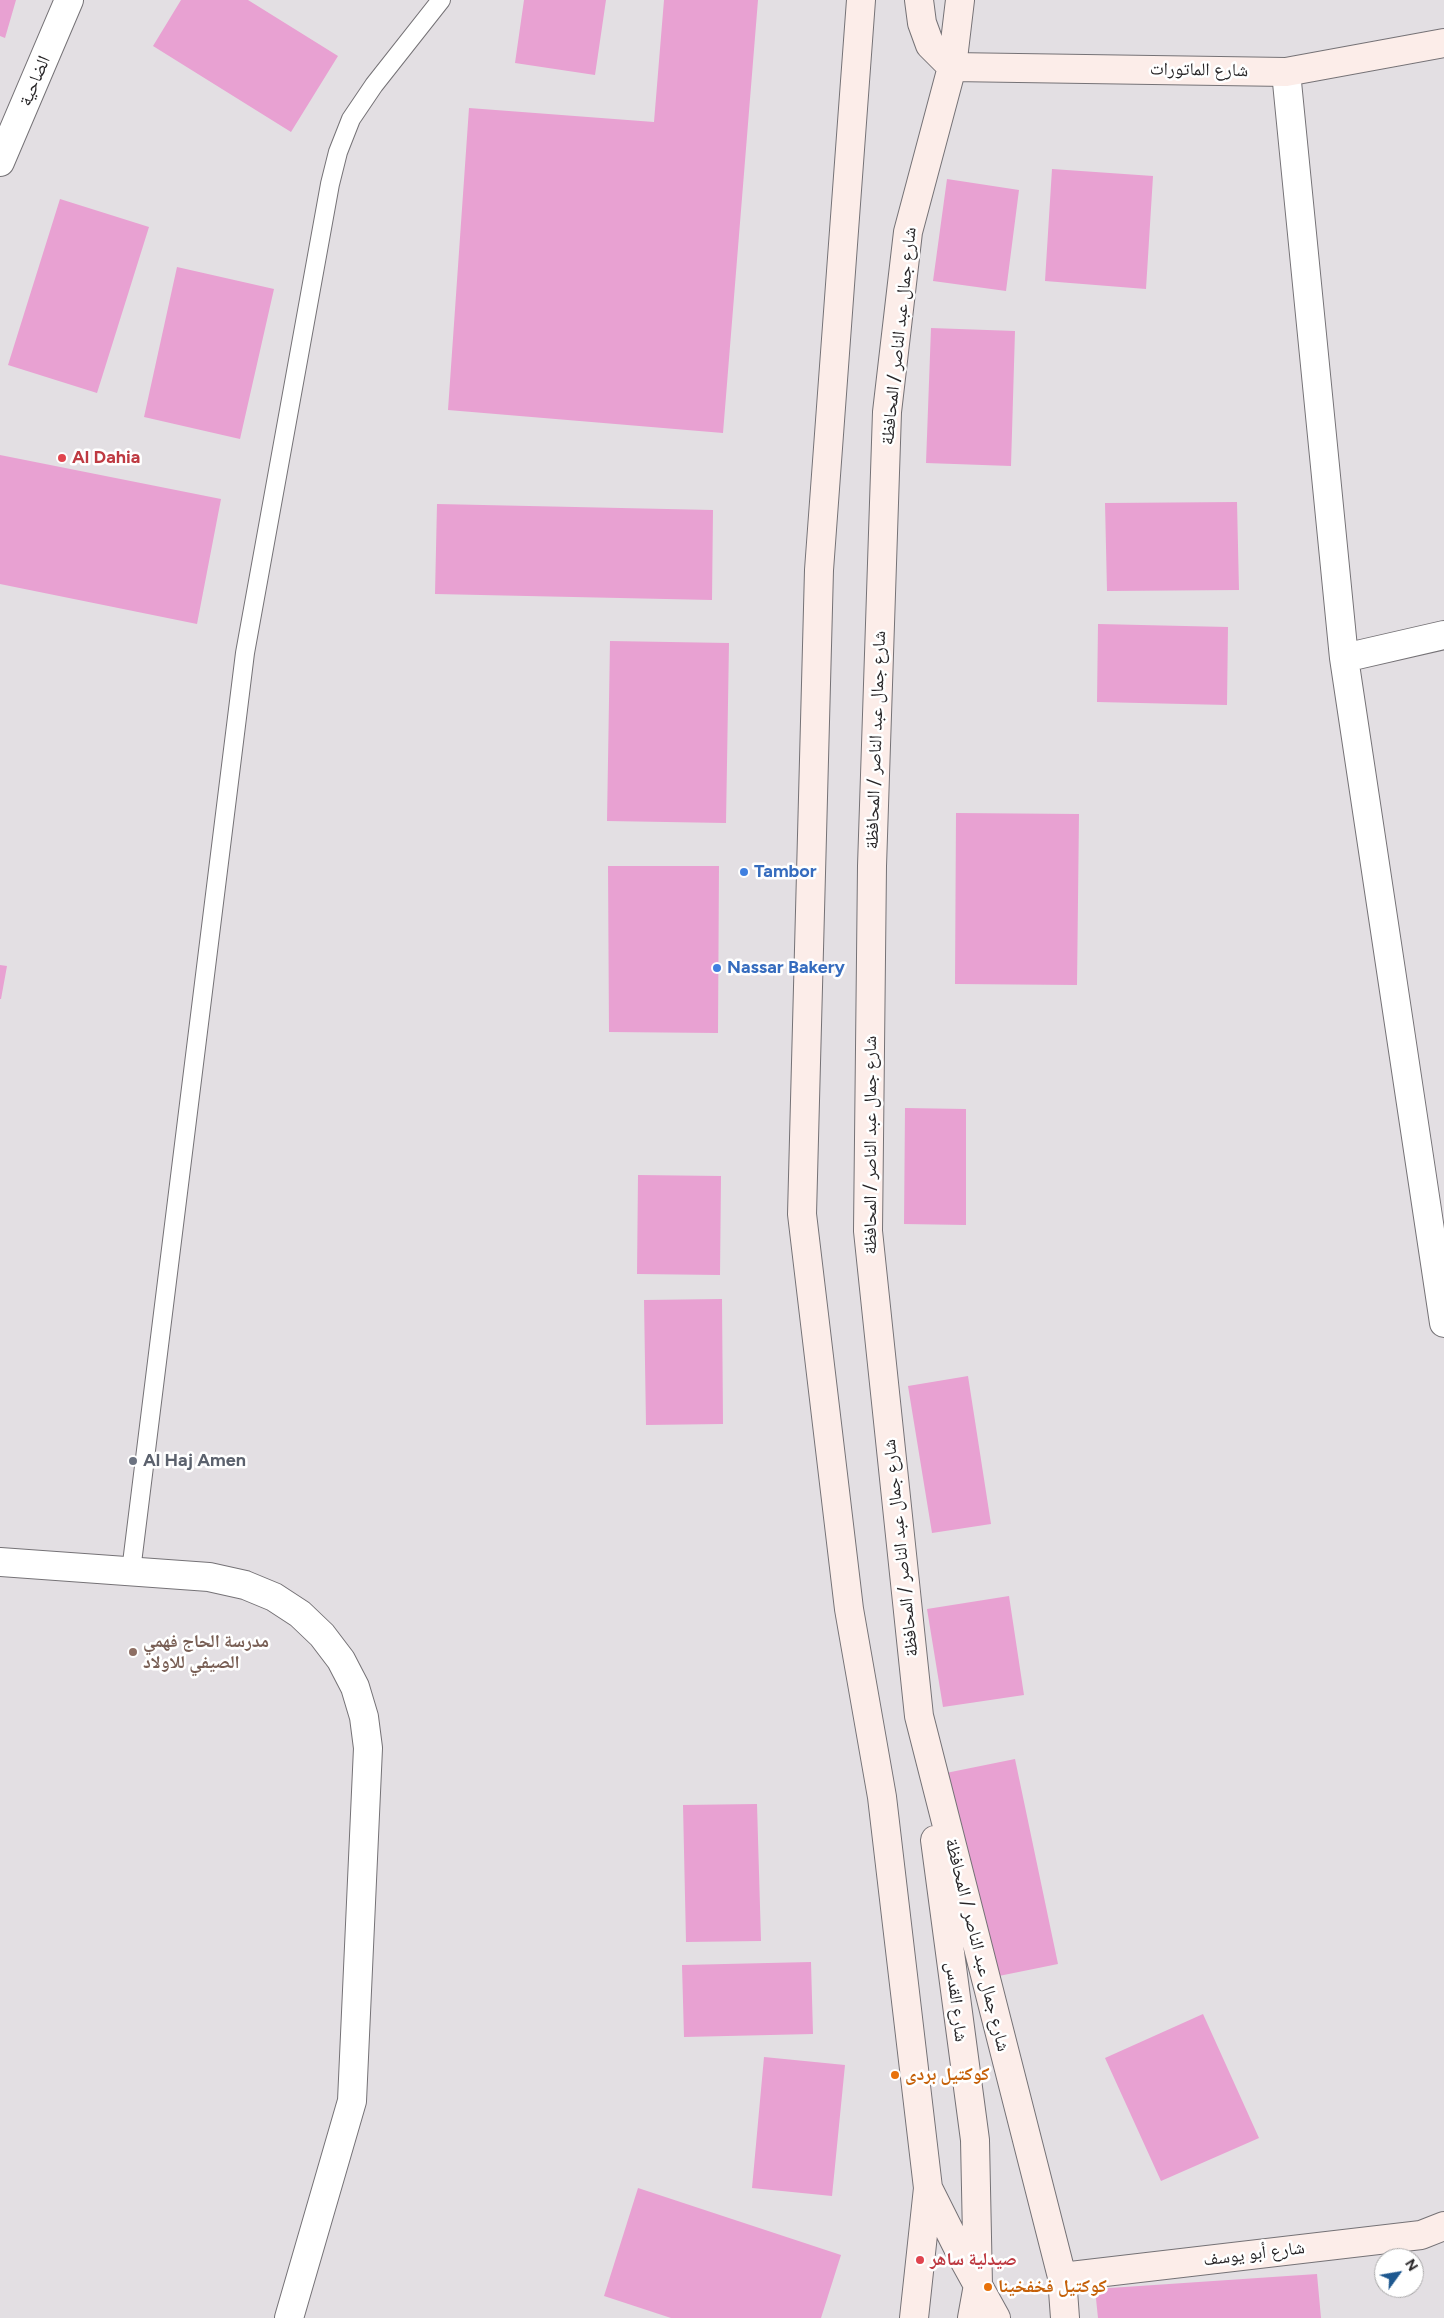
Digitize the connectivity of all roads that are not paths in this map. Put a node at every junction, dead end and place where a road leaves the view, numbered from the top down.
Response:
1 (69, 0) edge
2 (441, 0) edge
3 (861, 0) edge
4 (919, 0) edge
5 (960, 0) edge
6 (1444, 43) edge
7 (952, 67) junction
8 (1286, 72) junction
9 (0, 162) edge
10 (1444, 635) edge
11 (1344, 658) junction
12 (1444, 1323) edge
13 (0, 1562) edge
14 (131, 1571) junction
15 (919, 1716) junction
16 (928, 2188) junction
17 (1444, 2226) edge
18 (1062, 2277) junction
19 (978, 2285) junction
20 (289, 2318) edge
21 (914, 2318) edge
22 (972, 2318) edge
23 (996, 2318) edge
24 (1065, 2318) edge

1 - 9 street, الضاحية
2 - 14 lane
3 - 16 main road
4 - 7 main road
5 - 7 main road, شارع جمال عبد الناصر / المحافظة
6 - 8 main road, شارع الماتورات
7 - 8 main road, شارع الماتورات
7 - 15 main road, شارع جمال عبد الناصر / المحافظة
8 - 11 street
10 - 11 street
11 - 12 street
13 - 14 street
14 - 20 street
15 - 18 main road, شارع جمال عبد الناصر / المحافظة
15 - 19 main road, شارع القدس
16 - 19 main road
16 - 21 main road
17 - 18 main road, شارع أبو يوسف
18 - 24 main road, شارع جمال عبد الناصر / المحافظة
19 - 22 main road, شارع القدس
19 - 23 main road

